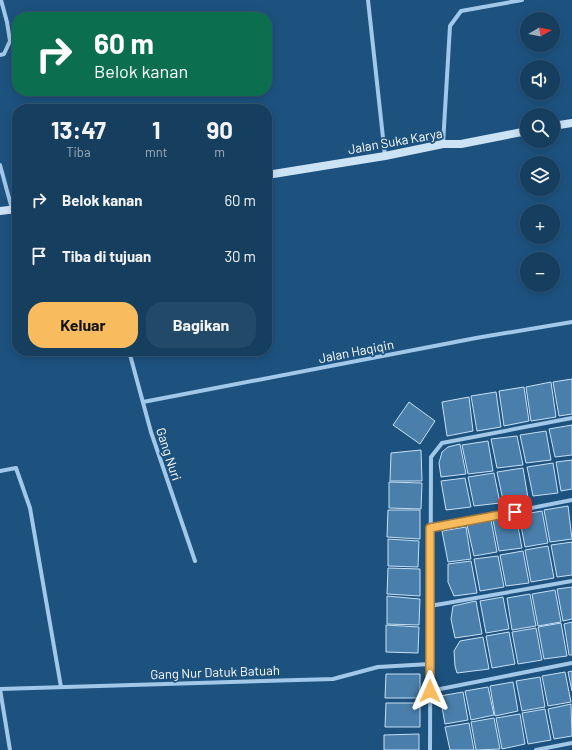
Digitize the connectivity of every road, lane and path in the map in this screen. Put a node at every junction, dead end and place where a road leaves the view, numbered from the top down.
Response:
1 (1, 0) edge
2 (368, 0) edge
3 (522, 0) edge
4 (0, 55) edge
5 (572, 123) edge
6 (560, 125) edge
7 (520, 133) edge
8 (443, 144) junction
9 (385, 156) junction
10 (0, 165) edge
11 (272, 174) edge
12 (12, 204) edge
13 (12, 210) edge
14 (0, 211) edge
15 (572, 322) edge
16 (129, 356) edge
17 (143, 402) junction
18 (572, 418) edge
19 (0, 471) edge
20 (572, 500) edge
21 (430, 528) junction
22 (194, 561) dead end
23 (572, 581) edge
24 (430, 606) junction
25 (572, 663) edge
26 (430, 664) junction
27 (61, 687) junction
28 (0, 689) edge
29 (430, 691) junction
30 (572, 743) edge
31 (10, 750) edge
32 (430, 750) edge
33 (536, 750) edge

1 - 4 street
2 - 9 street
3 - 8 street
5 - 6 main road
7 - 8 main road, Jalan Suka Karya
8 - 9 main road, Jalan Suka Karya
9 - 11 main road, Jalan Suka Karya
10 - 12 street
13 - 14 main road
15 - 17 street, Jalan Haqiqin
16 - 17 street, Gang Nuri
17 - 22 street, Gang Nuri
18 - 21 street
19 - 27 street
20 - 21 street
21 - 24 street
23 - 24 street
24 - 26 street
25 - 29 street
26 - 27 street, Gang Nur Datuk Batuah
26 - 29 street
27 - 28 street, Gang Nur Datuk Batuah
28 - 31 street
29 - 32 street
30 - 33 street

